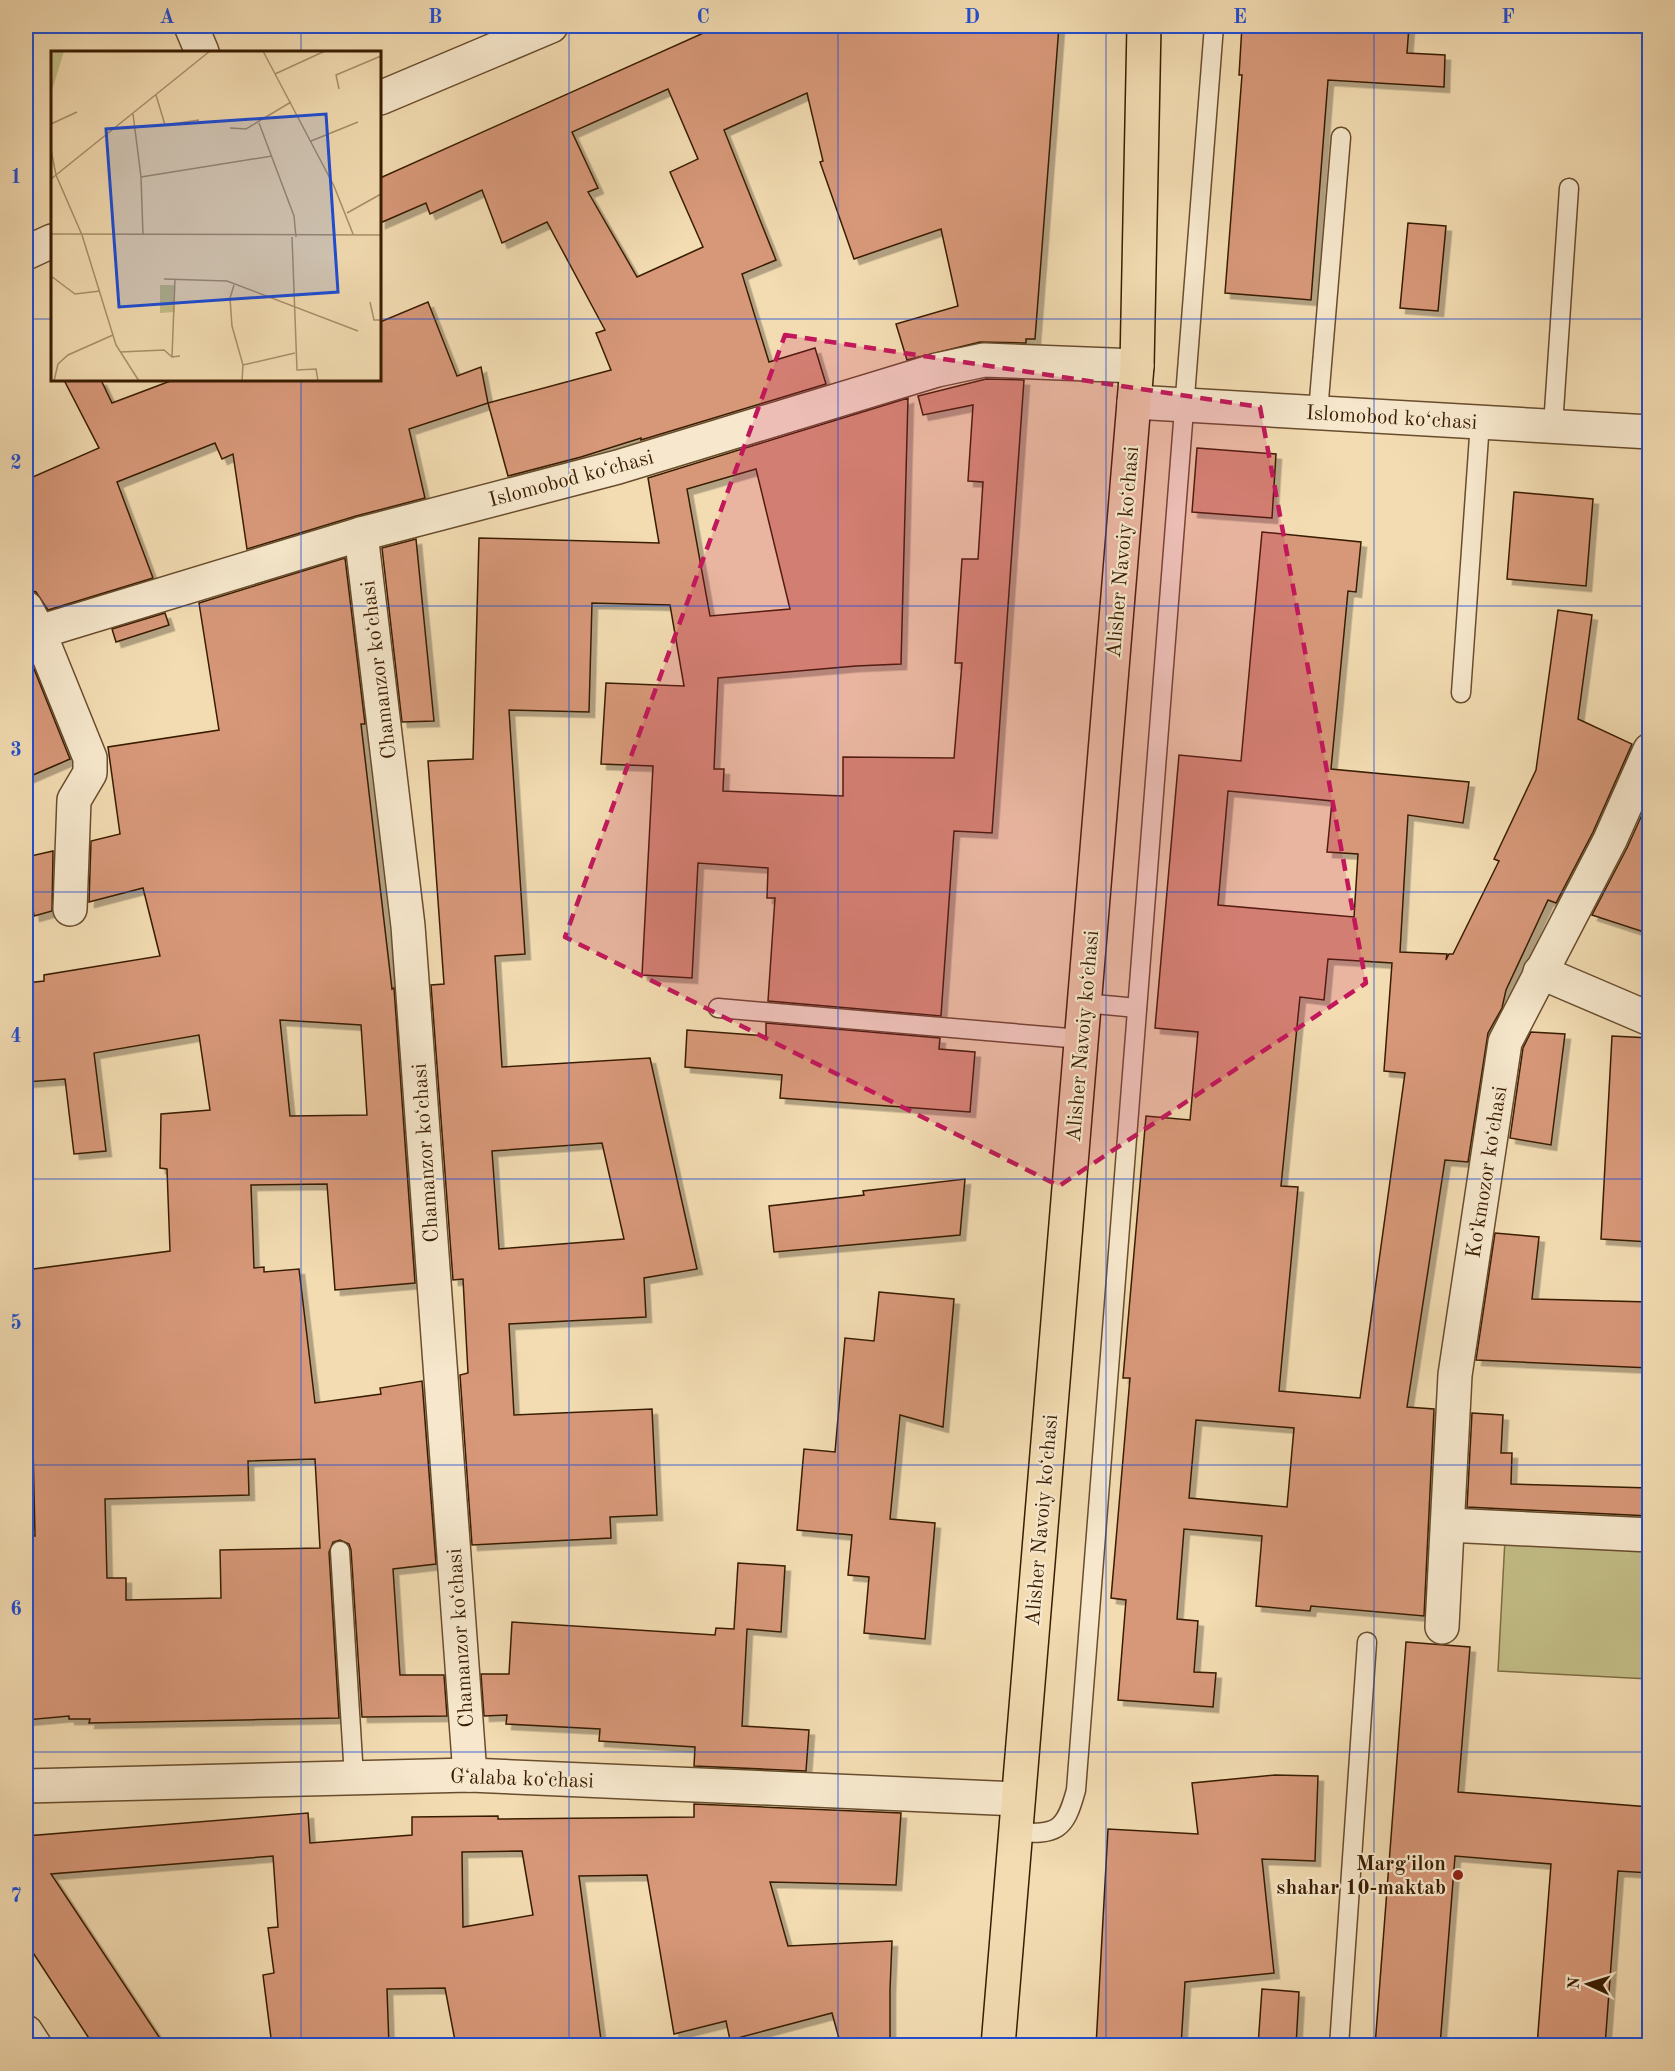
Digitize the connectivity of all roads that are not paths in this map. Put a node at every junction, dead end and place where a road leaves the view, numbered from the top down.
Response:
1 (191, 26) edge
2 (551, 26) edge
3 (1144, 26) edge
4 (1214, 26) edge
5 (202, 51) edge
6 (381, 98) edge
7 (1341, 137) dead end
8 (1569, 188) dead end
9 (51, 241) edge
10 (26, 253) edge
11 (1137, 366) junction
12 (1134, 402) junction
13 (1184, 405) junction
14 (1318, 412) junction
15 (1480, 422) junction
16 (1553, 426) junction
17 (1650, 432) edge
18 (361, 534) junction
19 (32, 620) edge
20 (1461, 693) dead end
21 (1650, 750) edge
22 (70, 909) dead end
23 (1540, 972) junction
24 (1084, 1003) junction
25 (718, 1008) dead end
26 (1137, 1008) junction
27 (1650, 1019) edge
28 (1081, 1039) junction
29 (1448, 1525) junction
30 (1650, 1535) edge
31 (340, 1551) dead end
32 (1442, 1627) dead end
33 (1367, 1642) dead end
34 (470, 1775) junction
35 (354, 1777) junction
36 (26, 1786) edge
37 (1018, 1799) junction
38 (1016, 1832) junction
39 (26, 2032) edge
40 (35, 2046) edge
41 (998, 2046) edge
42 (1339, 2046) edge

1 - 5 street
2 - 6 street
3 - 11 main road, Alisher Navoiy koʻchasi
4 - 13 lane
7 - 14 lane
8 - 16 lane
9 - 10 street
11 - 12 main road, Alisher Navoiy koʻchasi
11 - 18 street, Islomobod koʻchasi
12 - 13 street, Islomobod ko‘chasi
12 - 24 main road, Alisher Navoiy koʻchasi
13 - 14 street, Islomobod ko‘chasi
13 - 26 lane
14 - 15 street, Islomobod ko‘chasi
15 - 16 street, Islomobod ko‘chasi
15 - 20 lane
16 - 17 street, Islomobod ko‘chasi
18 - 19 street, Islomobod koʻchasi
18 - 34 street, Chamanzor koʻchasi
19 - 22 street
21 - 23 street, Koʻkmozor koʻchasi
23 - 27 street
23 - 29 street, Koʻkmozor koʻchasi
24 - 26 lane
24 - 28 main road, Alisher Navoiy koʻchasi
25 - 28 lane
26 - 38 lane
28 - 37 main road, Alisher Navoiy koʻchasi
29 - 30 street
29 - 32 street, Koʻkmozor koʻchasi
31 - 35 lane
33 - 42 lane
34 - 35 street, Gʻalaba koʻchasi
34 - 37 street, Gʻalaba koʻchasi
35 - 36 street, Gʻalaba koʻchasi
37 - 38 main road, Alisher Navoiy koʻchasi
38 - 41 main road, Alisher Navoiy koʻchasi
39 - 40 street

